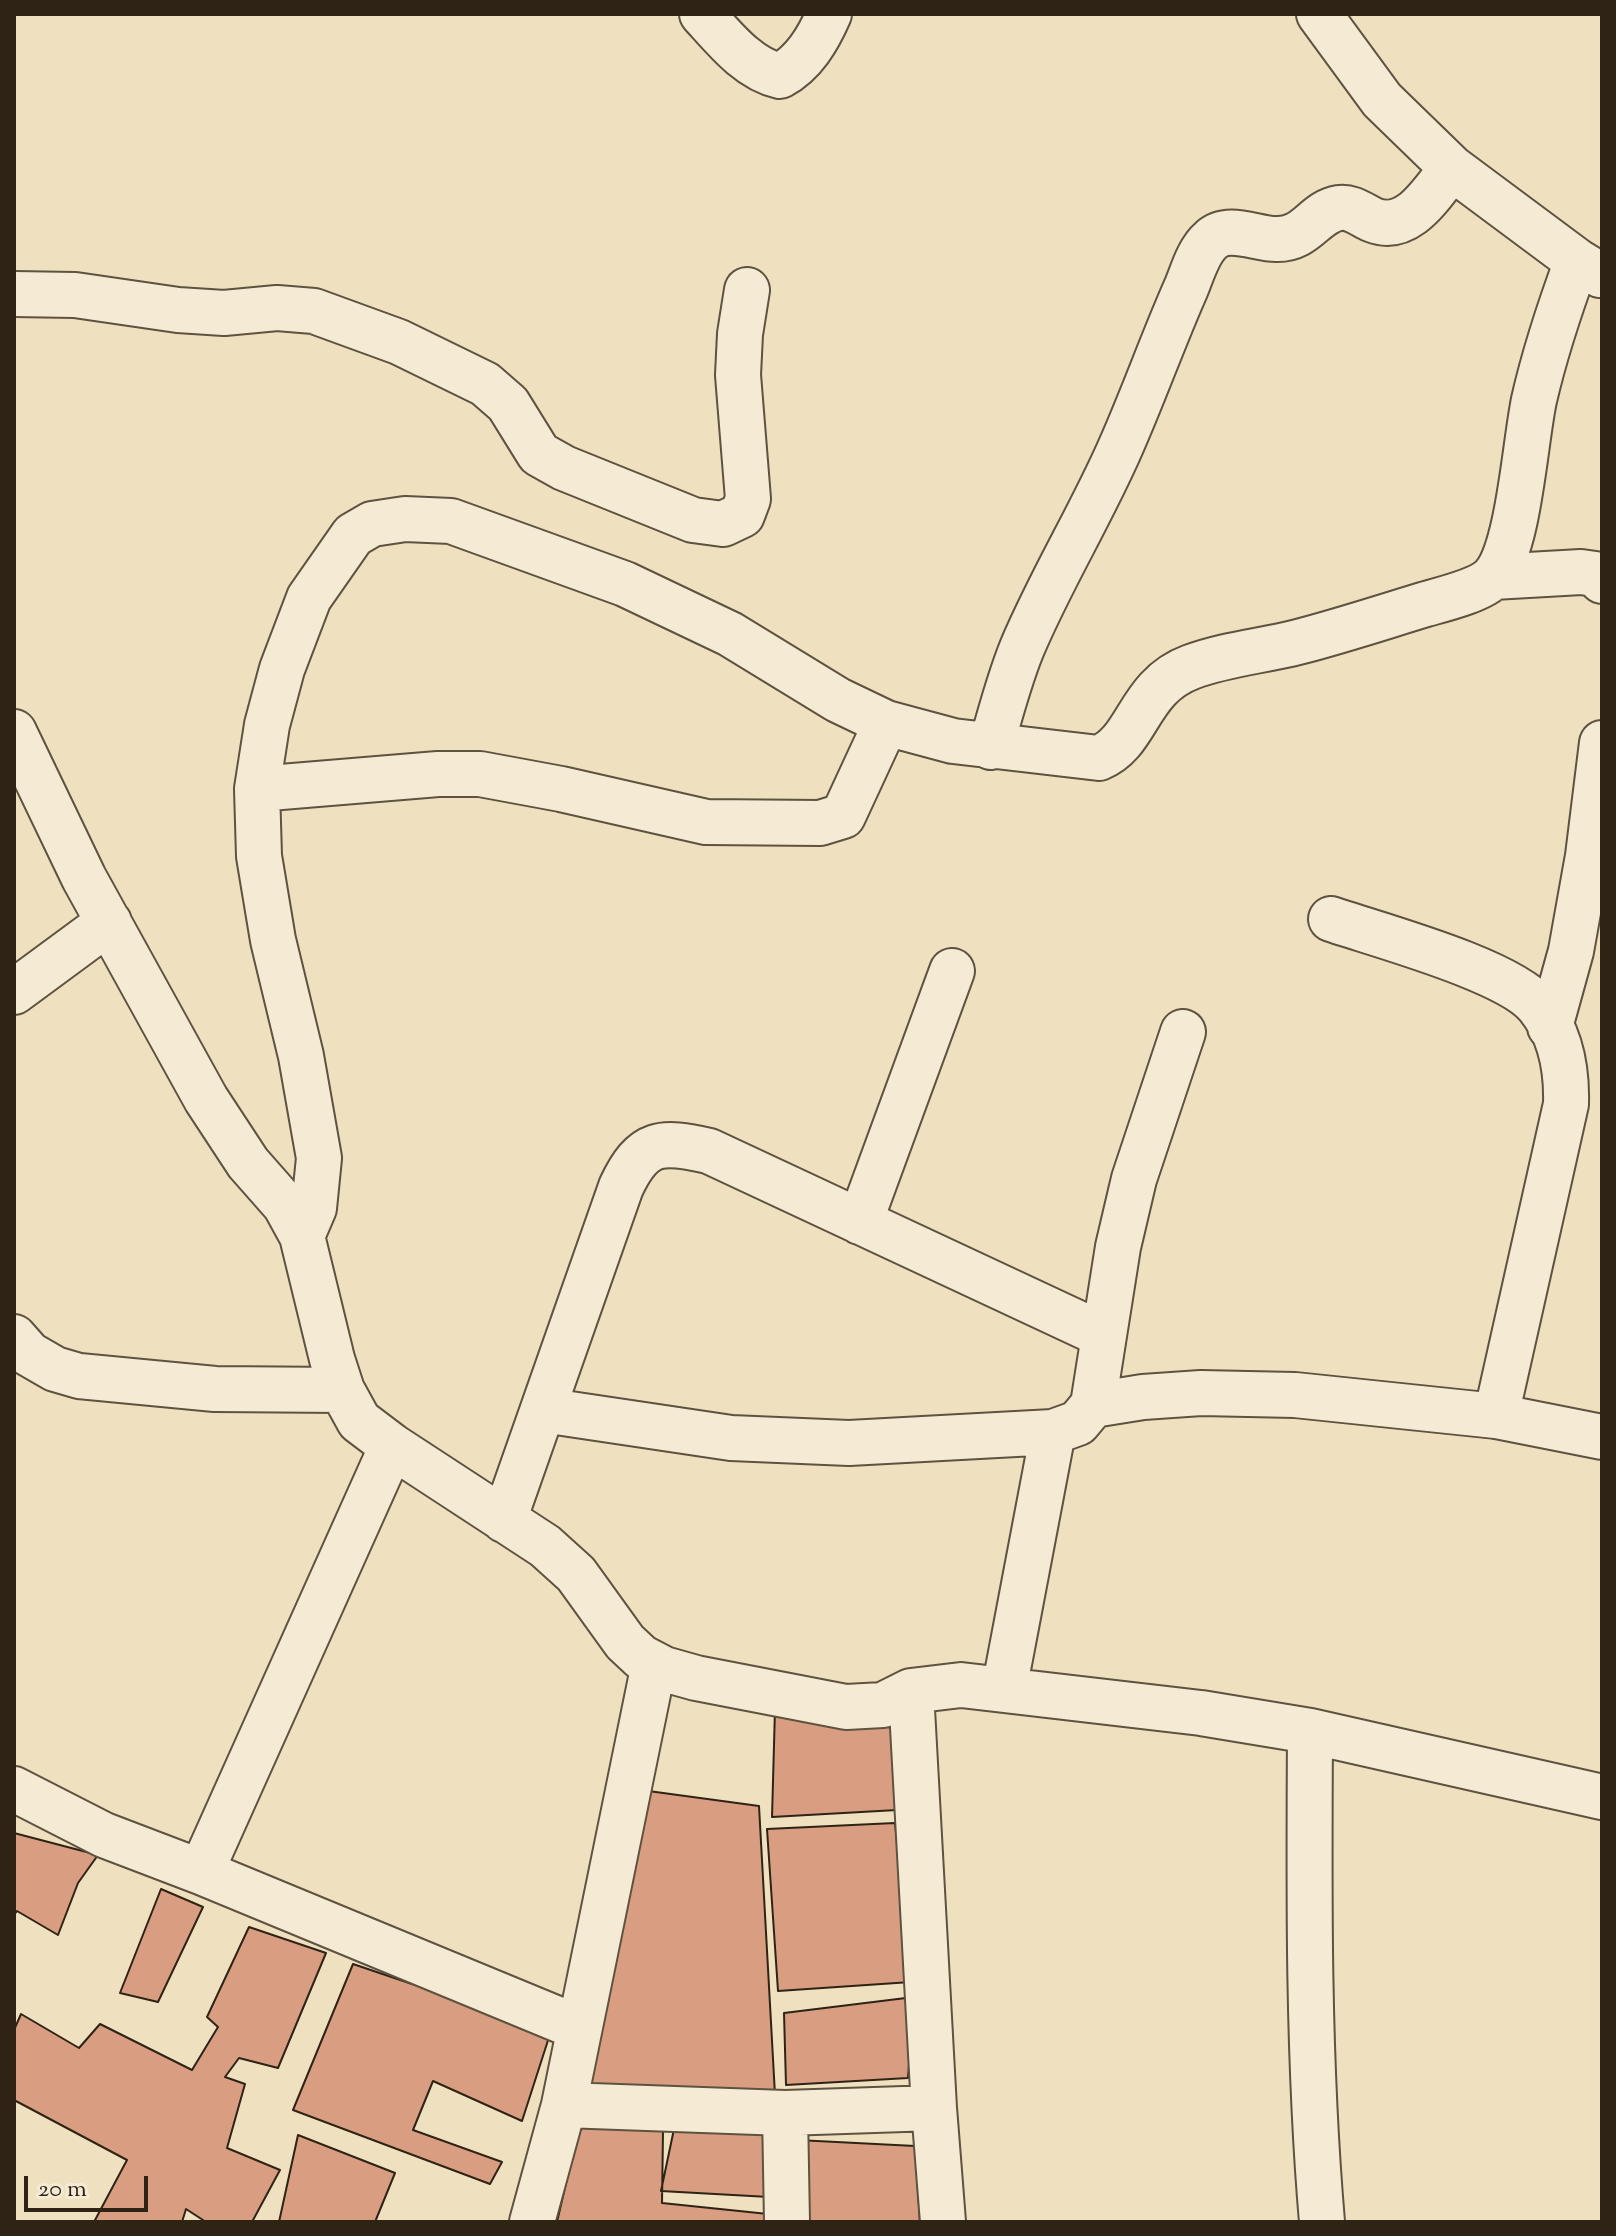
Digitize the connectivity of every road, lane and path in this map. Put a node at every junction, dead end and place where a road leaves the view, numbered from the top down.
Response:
1 (702, 14) edge
2 (829, 14) edge
3 (1319, 14) edge
4 (1452, 168) junction
5 (1589, 268) edge
6 (747, 290) dead end
7 (14, 294) edge
8 (1493, 577) junction
9 (1602, 581) edge
10 (886, 723) junction
11 (14, 732) edge
12 (1602, 743) edge
13 (991, 747) junction
14 (257, 789) junction
15 (1331, 919) dead end
16 (109, 922) junction
17 (952, 971) dead end
18 (14, 992) edge
19 (1550, 1027) junction
20 (1183, 1032) dead end
21 (1584, 1108) edge
22 (860, 1222) junction
23 (302, 1236) junction
24 (1103, 1335) junction
25 (14, 1337) edge
26 (342, 1390) junction
27 (1093, 1405) junction
28 (543, 1410) junction
29 (1496, 1416) junction
30 (1053, 1432) junction
31 (1602, 1437) edge
32 (392, 1446) junction
33 (504, 1520) junction
34 (654, 1664) junction
35 (1004, 1690) junction
36 (911, 1691) junction
37 (1310, 1731) junction
38 (14, 1789) edge
39 (1602, 1797) edge
40 (201, 1872) junction
41 (579, 2028) junction
42 (564, 2105) junction
43 (934, 2108) junction
44 (785, 2113) junction
45 (532, 2222) edge
46 (787, 2222) edge
47 (943, 2222) edge
48 (1322, 2222) edge

1 - 2 street
3 - 4 street
4 - 5 street
4 - 13 street
5 - 8 street
6 - 7 street
8 - 9 street
8 - 13 street
10 - 13 street
10 - 14 street
10 - 14 street
11 - 16 street
12 - 19 street
14 - 23 street
15 - 19 street
16 - 18 street
16 - 23 street
17 - 22 street
19 - 21 street
20 - 24 street
21 - 29 street
22 - 24 street
22 - 28 street
23 - 26 street
24 - 27 street
25 - 26 street
26 - 32 street
27 - 29 street
27 - 30 street
28 - 30 street
28 - 33 street
29 - 31 street
30 - 35 street
32 - 33 street
32 - 40 street
33 - 34 street
34 - 36 street
34 - 41 street
35 - 36 street
35 - 37 street
36 - 43 street
37 - 39 street
37 - 48 street
38 - 40 street
40 - 41 street
41 - 42 street
42 - 44 street
42 - 45 street
43 - 44 street
43 - 47 street
44 - 46 street

